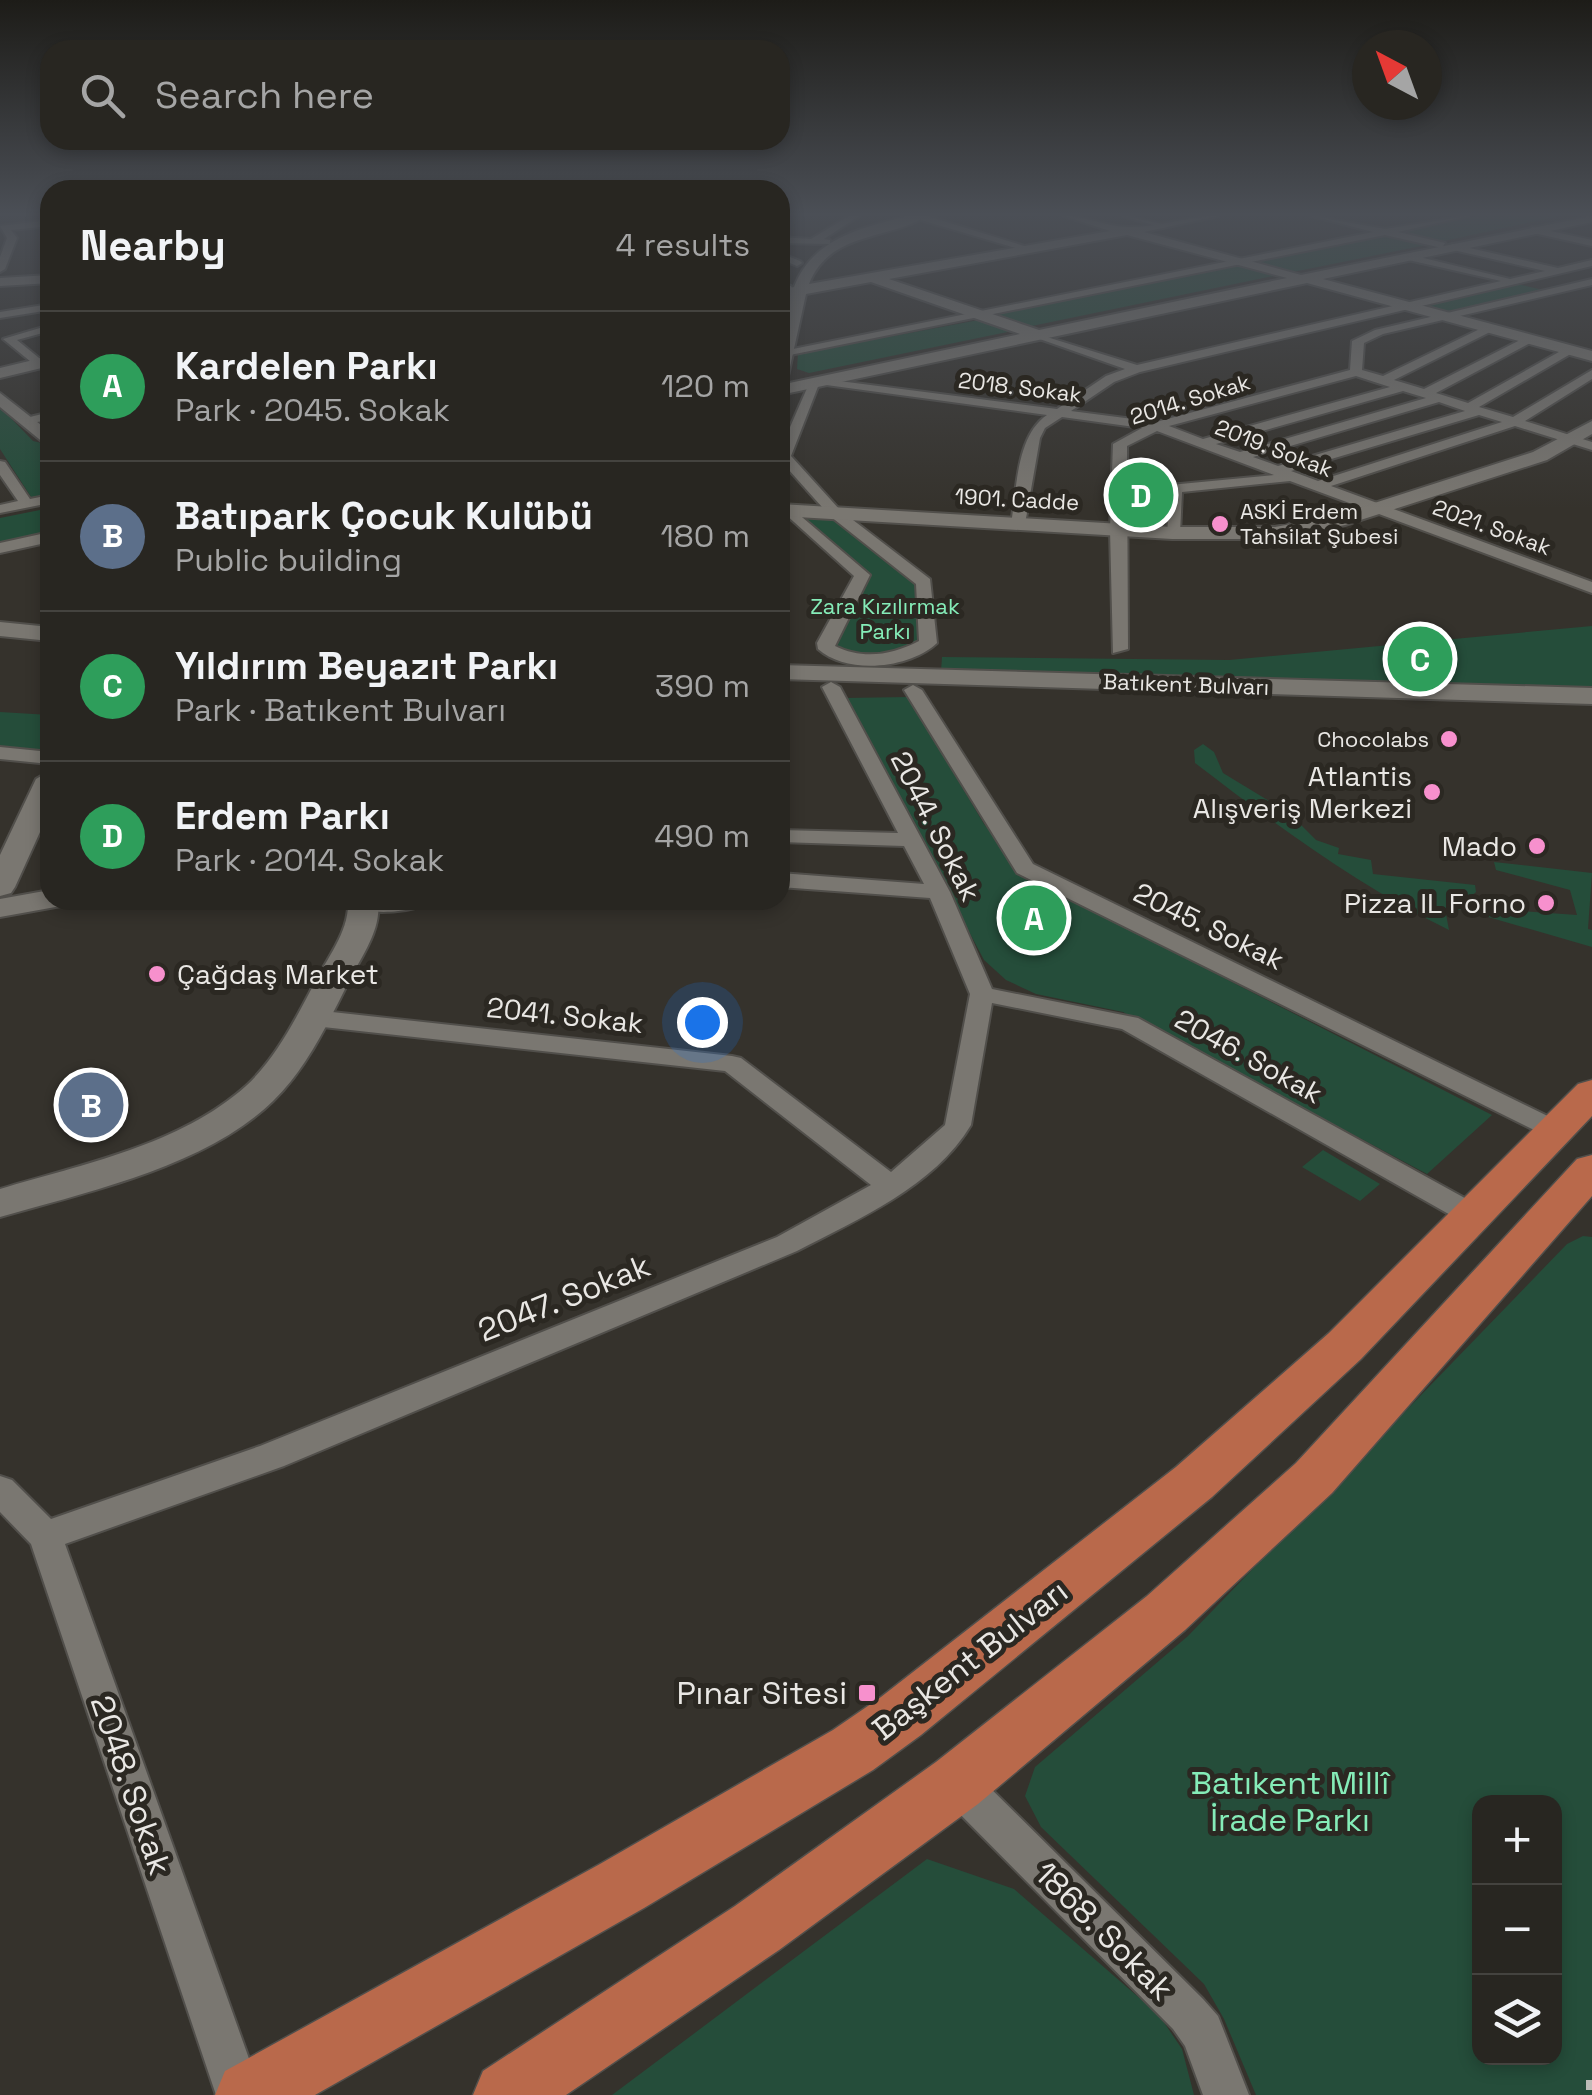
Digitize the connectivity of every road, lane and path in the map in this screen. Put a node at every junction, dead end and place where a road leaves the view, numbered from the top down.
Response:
1 (978, 314) joint
2 (1124, 314) edge
3 (1374, 314) edge
4 (1435, 314) edge
5 (1453, 314) edge
6 (1443, 316) junction
7 (1490, 328) junction
8 (40, 330) edge
9 (1033, 333) junction
10 (1530, 339) junction
11 (1570, 350) junction
12 (790, 353) edge
13 (1592, 356) edge
14 (40, 357) edge
15 (40, 360) edge
16 (1136, 369) junction
17 (1356, 372) junction
18 (0, 373) edge
19 (1592, 374) edge
20 (1383, 381) junction
21 (790, 382) edge
22 (790, 384) edge
23 (817, 384) junction
24 (1403, 387) junction
25 (1432, 396) junction
26 (0, 398) edge
27 (1474, 409) junction
28 (1058, 412) junction
29 (40, 418) edge
30 (24, 420) junction
31 (1514, 422) junction
32 (1156, 426) junction
33 (1592, 426) edge
34 (40, 434) edge
35 (790, 440) edge
36 (1203, 443) junction
37 (1581, 443) edge
38 (1239, 457) junction
39 (790, 462) edge
40 (0, 465) edge
41 (1277, 471) junction
42 (1295, 478) junction
43 (1317, 486) junction
44 (40, 500) edge
45 (26, 503) junction
46 (0, 508) edge
47 (1377, 508) junction
48 (790, 510) edge
49 (835, 513) junction
50 (790, 515) edge
51 (1018, 524) junction
52 (1117, 530) junction
53 (1172, 533) junction
54 (40, 540) edge
55 (0, 548) edge
56 (1592, 588) edge
57 (0, 629) edge
58 (40, 633) edge
59 (1119, 648) dead end
60 (790, 674) edge
61 (832, 681) junction
62 (790, 685) edge
63 (913, 690) junction
64 (1592, 696) edge
65 (1592, 709) edge
66 (0, 753) edge
67 (40, 757) edge
68 (40, 801) edge
69 (790, 836) edge
70 (912, 840) junction
71 (790, 881) edge
72 (40, 883) edge
73 (0, 889) edge
74 (939, 892) junction
75 (40, 901) edge
76 (0, 908) edge
77 (363, 910) edge
78 (982, 994) junction
79 (314, 1018) junction
80 (1581, 1155) edge
81 (889, 1185) junction
82 (0, 1203) edge
83 (1471, 1214) junction
84 (0, 1490) edge
85 (45, 1536) junction
86 (957, 1783) junction
87 (316, 2072) edge
88 (239, 2095) edge
89 (249, 2095) edge
90 (507, 2095) edge
91 (1226, 2095) edge

1 - 9 main road
1 - 12 street
2 - 9 main road
3 - 16 street
4 - 6 main road
5 - 6 street
6 - 7 main road
6 - 17 street
7 - 10 main road
7 - 20 street
8 - 14 street
9 - 16 street
9 - 21 main road
9 - 23 main road
10 - 11 main road
10 - 25 street
11 - 13 main road
11 - 27 street
15 - 18 main road
16 - 28 street
17 - 20 street
17 - 32 street, 2014. Sokak
19 - 31 street
20 - 24 street
22 - 23 main road
23 - 28 street, 2018. Sokak
23 - 35 street
24 - 25 street
24 - 36 street
25 - 27 street
25 - 38 street
26 - 30 main road
27 - 31 street
27 - 41 street
28 - 32 street, 2018. Sokak
28 - 51 street
29 - 30 street
30 - 34 main road
31 - 37 street
31 - 43 street
32 - 36 street, 2019. Sokak
32 - 52 street, 2014. Sokak
33 - 37 main road, 1901. Cadde
36 - 38 street, 2019. Sokak
37 - 47 main road, 1901. Cadde
38 - 41 street, 2019. Sokak
39 - 49 street
40 - 45 street
41 - 42 street, 2019. Sokak
42 - 43 street, 2019. Sokak
42 - 53 street
43 - 47 street, 2019. Sokak
44 - 45 street
45 - 46 street
47 - 53 main road, 1901. Cadde
47 - 56 street, 2021. Sokak
48 - 49 main road, 1901. Cadde
49 - 50 street
49 - 51 main road, 1901. Cadde
51 - 52 main road, 1901. Cadde
52 - 53 main road, 1901. Cadde
52 - 59 street
54 - 55 street
57 - 58 main road
60 - 61 main road, Batıkent Bulvarı
61 - 62 main road, Batıkent Bulvarı
61 - 63 main road, Batıkent Bulvarı
61 - 64 main road, Batıkent Bulvarı
61 - 70 street, 2044. Sokak
63 - 65 main road, Batıkent Bulvarı
63 - 80 street, 2045. Sokak
66 - 67 street
68 - 73 main road
69 - 70 street
70 - 74 street, 2044. Sokak
71 - 74 street
72 - 73 main road
74 - 78 street, 2044. Sokak
75 - 76 main road
77 - 79 main road
78 - 81 street, 2047. Sokak
78 - 83 street, 2046. Sokak
79 - 81 street, 2041. Sokak
79 - 82 main road
80 - 83 main road, Başkent Bulvarı
80 - 86 main road
81 - 85 street, 2047. Sokak
83 - 87 main road, Başkent Bulvarı
84 - 85 street, 2048. Sokak
85 - 88 street, 2048. Sokak
86 - 90 main road
86 - 91 street, 1868. Sokak
87 - 89 main road, Başkent Bulvarı

